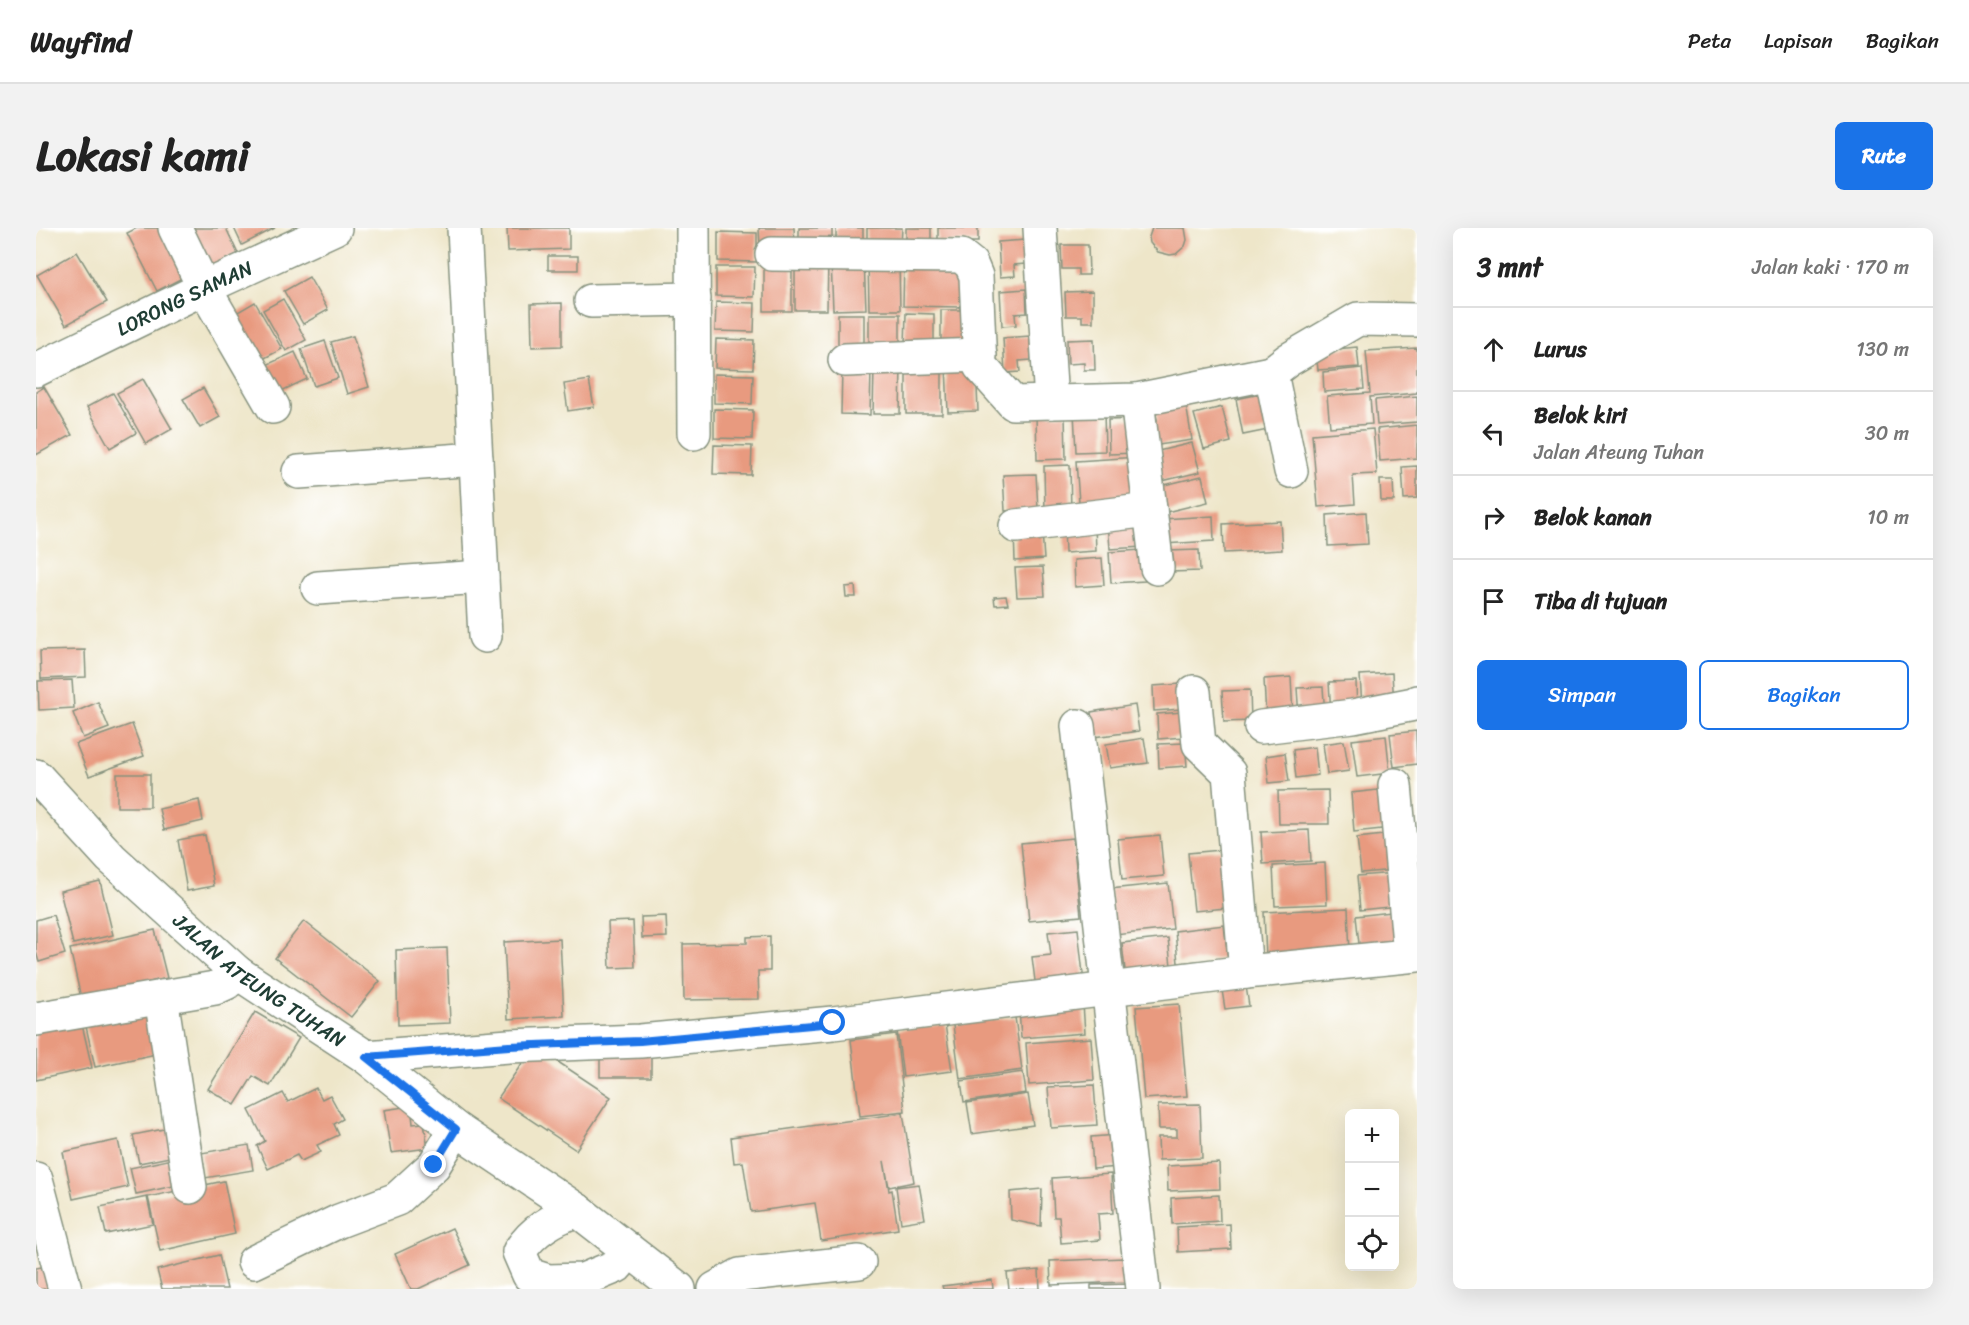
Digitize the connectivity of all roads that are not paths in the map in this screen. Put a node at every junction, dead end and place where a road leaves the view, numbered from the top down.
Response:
1 (174, 228) edge
2 (335, 228) edge
3 (464, 228) edge
4 (693, 228) edge
5 (1040, 228) edge
6 (772, 254) dead end
7 (204, 288) junction
8 (694, 299) junction
9 (591, 301) dead end
10 (1417, 320) edge
11 (980, 356) junction
12 (844, 360) dead end
13 (36, 370) edge
14 (1271, 372) junction
15 (1137, 400) junction
16 (1051, 402) junction
17 (273, 407) dead end
18 (694, 433) dead end
19 (476, 459) junction
20 (1291, 471) dead end
21 (299, 472) dead end
22 (1150, 510) junction
23 (1016, 526) dead end
24 (1157, 568) dead end
25 (482, 577) junction
26 (318, 588) dead end
27 (485, 636) dead end
28 (1194, 692) dead end
29 (1417, 702) edge
30 (1078, 726) dead end
31 (1261, 727) dead end
32 (36, 776) edge
33 (1395, 785) dead end
34 (1414, 955) edge
35 (1246, 972) junction
36 (238, 973) junction
37 (1109, 990) junction
38 (161, 997) junction
39 (36, 1019) edge
40 (366, 1057) junction
41 (456, 1129) junction
42 (36, 1179) edge
43 (190, 1187) dead end
44 (577, 1210) junction
45 (628, 1250) junction
46 (46, 1252) edge
47 (254, 1262) dead end
48 (859, 1262) dead end
49 (65, 1289) edge
50 (679, 1289) edge
51 (715, 1289) edge
52 (1143, 1289) edge

1 - 7 street
2 - 7 street, LORONG SAMAN
3 - 19 street
4 - 8 street
5 - 16 street
6 - 11 street
7 - 13 street, LORONG SAMAN
7 - 17 street
8 - 9 street
8 - 18 street
10 - 14 street
11 - 12 street
11 - 16 street
14 - 15 street
14 - 20 street
15 - 16 street
15 - 22 street
19 - 21 street
19 - 25 street
22 - 23 street
22 - 24 street
25 - 26 street
25 - 27 street
28 - 35 street
29 - 31 street
30 - 37 street
32 - 36 street, JALAN ATEUNG TUHAN
33 - 34 street
34 - 35 street
35 - 37 street
36 - 38 street
36 - 40 street, JALAN ATEUNG TUHAN
37 - 40 street
37 - 52 street
38 - 39 street
38 - 43 street
40 - 41 street, JALAN ATEUNG TUHAN
41 - 44 street, JALAN ATEUNG TUHAN
41 - 47 street
42 - 46 street
44 - 45 street, JALAN ATEUNG TUHAN
44 - 45 street
45 - 50 street, JALAN ATEUNG TUHAN
46 - 49 street
48 - 51 street

